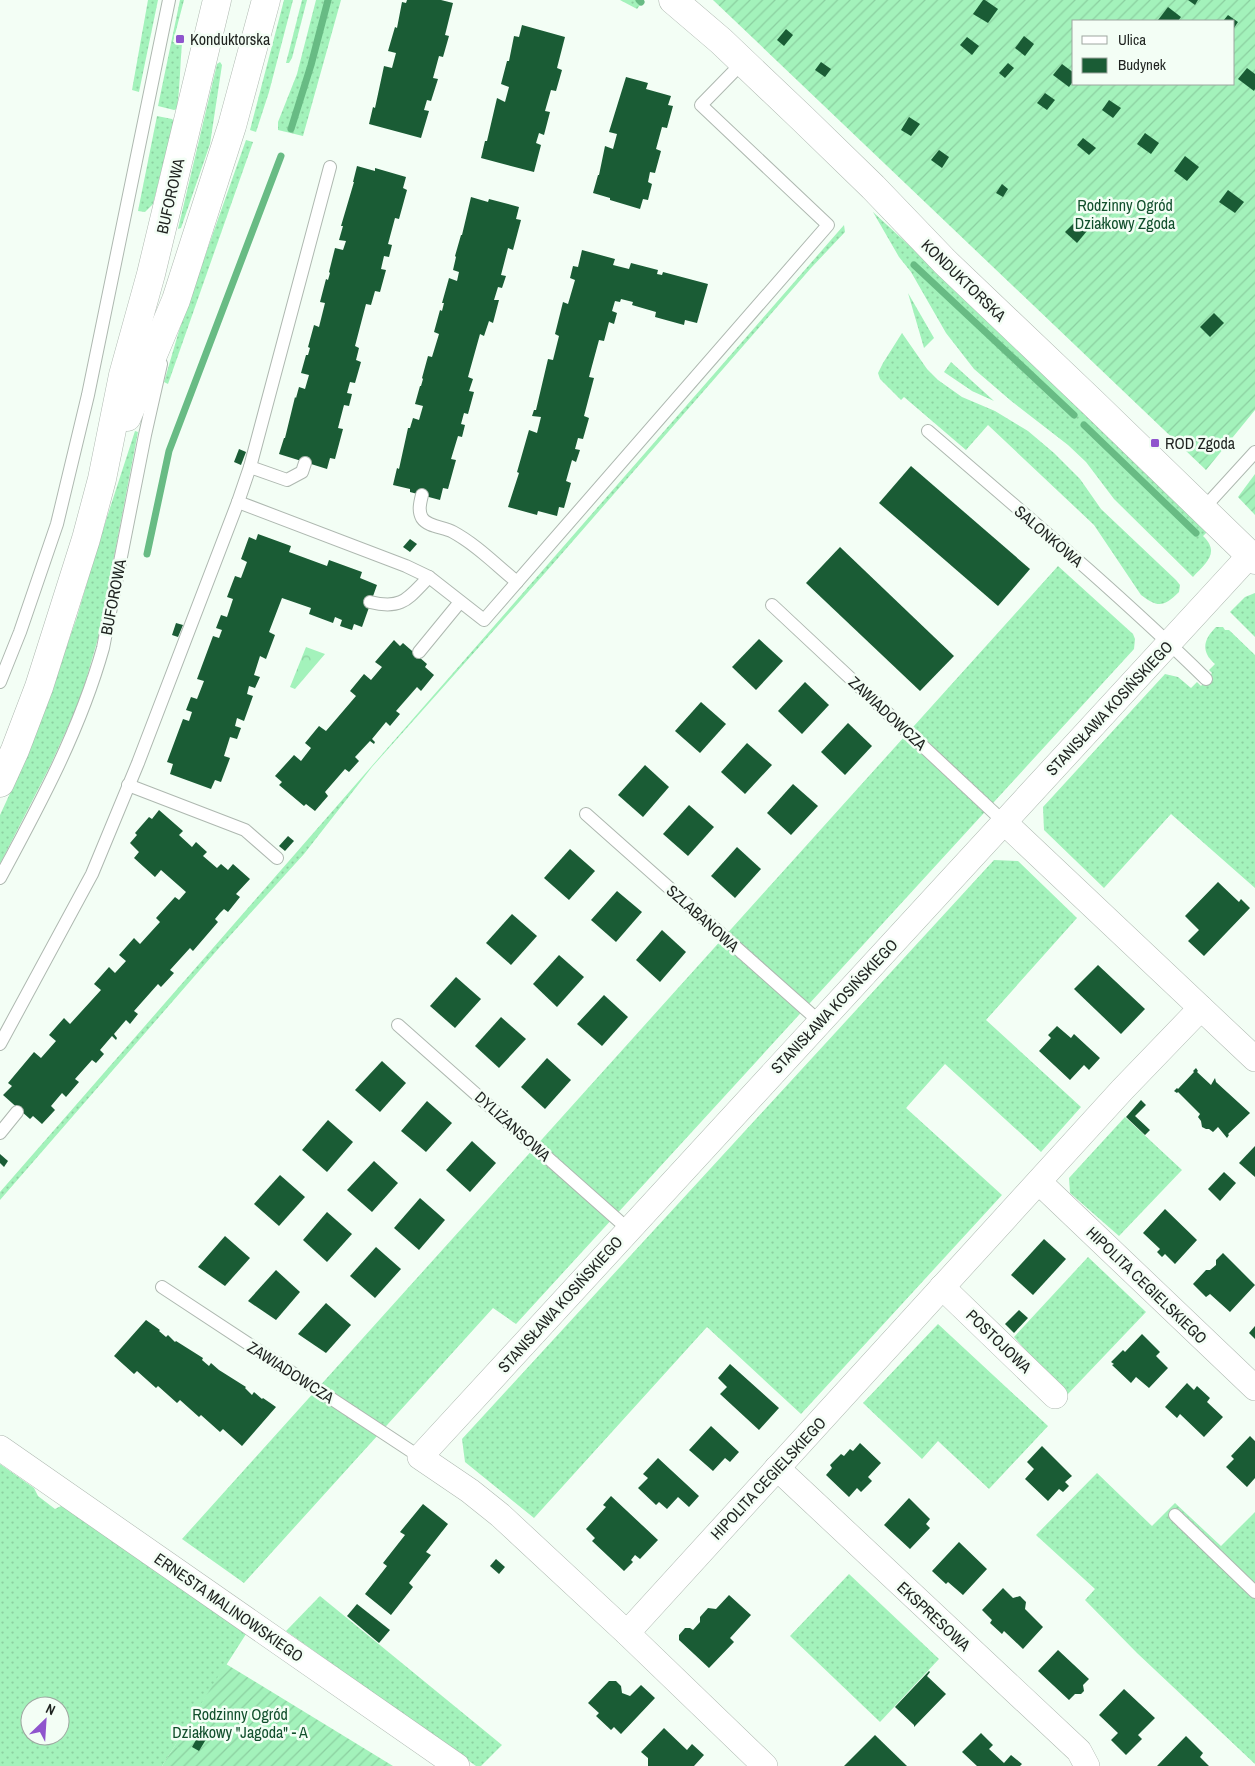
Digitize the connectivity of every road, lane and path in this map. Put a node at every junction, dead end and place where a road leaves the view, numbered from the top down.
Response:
1 (169, 0) edge
2 (217, 0) edge
3 (266, 0) edge
4 (673, 0) edge
5 (742, 62) junction
6 (330, 167) dead end
7 (176, 300) junction
8 (928, 430) dead end
9 (1255, 452) edge
10 (305, 463) dead end
11 (250, 468) junction
12 (102, 479) junction
13 (422, 495) dead end
14 (238, 502) junction
15 (1203, 509) junction
16 (1252, 558) edge
17 (429, 577) junction
18 (517, 582) junction
19 (370, 602) dead end
20 (460, 602) junction
21 (772, 605) dead end
22 (1168, 643) junction
23 (419, 652) dead end
24 (1206, 679) dead end
25 (0, 682) edge
26 (0, 783) edge
27 (128, 785) junction
28 (586, 814) dead end
29 (1004, 822) junction
30 (277, 858) dead end
31 (0, 878) edge
32 (1201, 1008) junction
33 (820, 1022) junction
34 (398, 1025) dead end
35 (0, 1044) edge
36 (1255, 1059) edge
37 (17, 1112) dead end
38 (0, 1134) edge
39 (1040, 1182) junction
40 (628, 1229) junction
41 (162, 1287) dead end
42 (942, 1287) junction
43 (1255, 1388) edge
44 (1055, 1396) dead end
45 (0, 1448) edge
46 (420, 1457) junction
47 (777, 1468) junction
48 (1175, 1515) dead end
49 (1255, 1592) edge
50 (626, 1633) junction
51 (457, 1766) edge
52 (765, 1766) edge
53 (1087, 1766) edge

1 - 25 lane
2 - 12 main road, BUFOROWA
3 - 7 main road, BUFOROWA
4 - 5 main road, KONDUKTORSKA
5 - 15 main road, KONDUKTORSKA
5 - 18 lane
6 - 11 lane
7 - 12 main road, BUFOROWA
7 - 31 lane, BUFOROWA
8 - 22 lane, SALONKOWA
9 - 15 lane
10 - 11 lane
11 - 14 lane
12 - 26 main road, BUFOROWA
13 - 18 lane
14 - 17 lane
14 - 27 lane
15 - 16 main road, KONDUKTORSKA
16 - 22 street, STANISŁAWA KOSIŃSKIEGO
17 - 19 lane
17 - 20 lane
18 - 20 lane
20 - 23 lane
21 - 29 lane, ZAWIADOWCZA
22 - 24 lane, SALONKOWA
22 - 29 street, STANISŁAWA KOSIŃSKIEGO
27 - 30 lane
27 - 35 lane
28 - 33 lane, SZLABANOWA
29 - 32 street
29 - 33 street, STANISŁAWA KOSIŃSKIEGO
32 - 36 street
32 - 39 street, HIPOLITA CEGIELSKIEGO
33 - 40 street, STANISŁAWA KOSIŃSKIEGO
34 - 40 lane, DYLIŻANSOWA
37 - 38 lane
39 - 42 street, HIPOLITA CEGIELSKIEGO
39 - 43 street, HIPOLITA CEGIELSKIEGO
40 - 46 street, STANISŁAWA KOSIŃSKIEGO
41 - 46 lane, ZAWIADOWCZA
42 - 44 street, POSTOJOWA
42 - 47 street, HIPOLITA CEGIELSKIEGO
45 - 51 street, ERNESTA MALINOWSKIEGO
46 - 50 street
47 - 50 street, HIPOLITA CEGIELSKIEGO
47 - 53 street, EKSPRESOWA
48 - 49 lane
50 - 52 street

